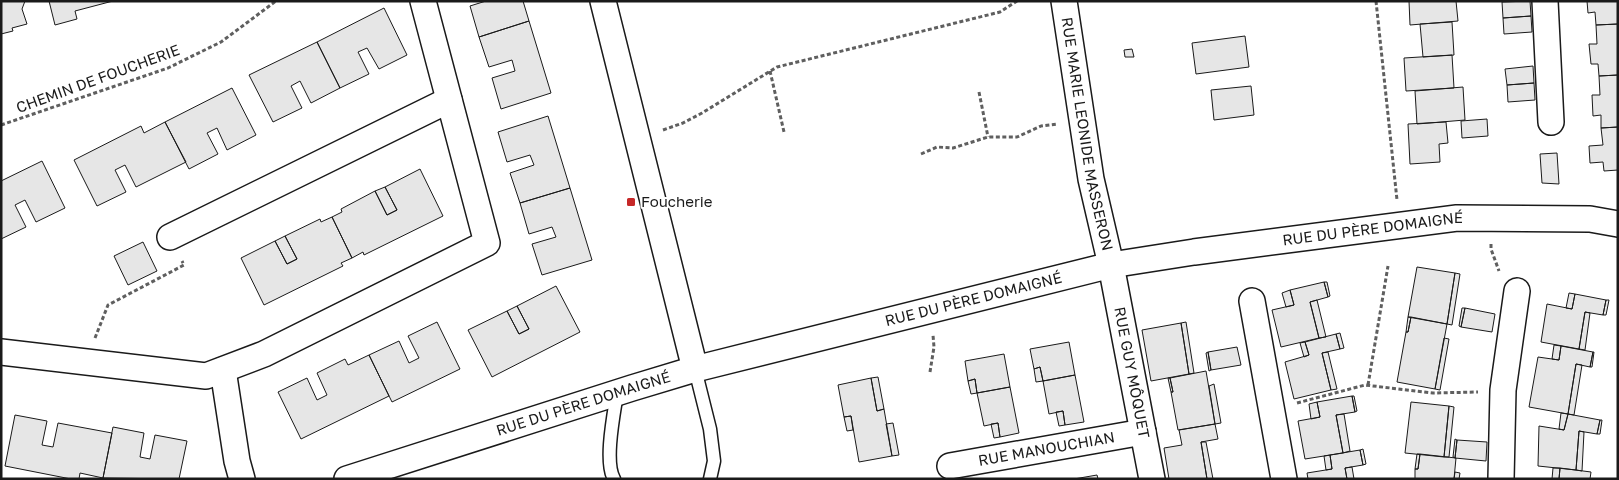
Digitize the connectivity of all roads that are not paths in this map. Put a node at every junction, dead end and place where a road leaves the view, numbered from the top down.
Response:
1 (423, 1) edge
2 (603, 1) edge
3 (1064, 1) edge
4 (1545, 1) edge
5 (449, 100) junction
6 (1551, 122) dead end
7 (1618, 224) edge
8 (170, 237) road end
9 (1112, 265) junction
10 (1509, 283) road end
11 (1252, 301) dead end
12 (1, 352) edge
13 (695, 369) junction
14 (223, 370) junction
15 (617, 393) junction
16 (1142, 432) junction
17 (950, 466) dead end
18 (242, 479) edge
19 (347, 479) edge
20 (614, 479) edge
21 (710, 479) edge
22 (1152, 479) edge
23 (1284, 479) edge
24 (1501, 479) edge

1 - 5 street
2 - 13 street
3 - 9 street, RUE MARIE LEONIDE MASSERON
4 - 6 street
5 - 8 street
5 - 14 street
7 - 9 street, RUE DU PÈRE DOMAIGNÉ
9 - 13 street, RUE DU PÈRE DOMAIGNÉ
9 - 16 street, RUE GUY MÔQUET
10 - 24 street
11 - 23 street
12 - 14 street
13 - 15 street, RUE DU PÈRE DOMAIGNÉ
13 - 21 lane
14 - 18 street
15 - 19 street, RUE DU PÈRE DOMAIGNÉ
15 - 20 lane
16 - 17 street, RUE MANOUCHIAN
16 - 22 street, RUE GUY MÔQUET

